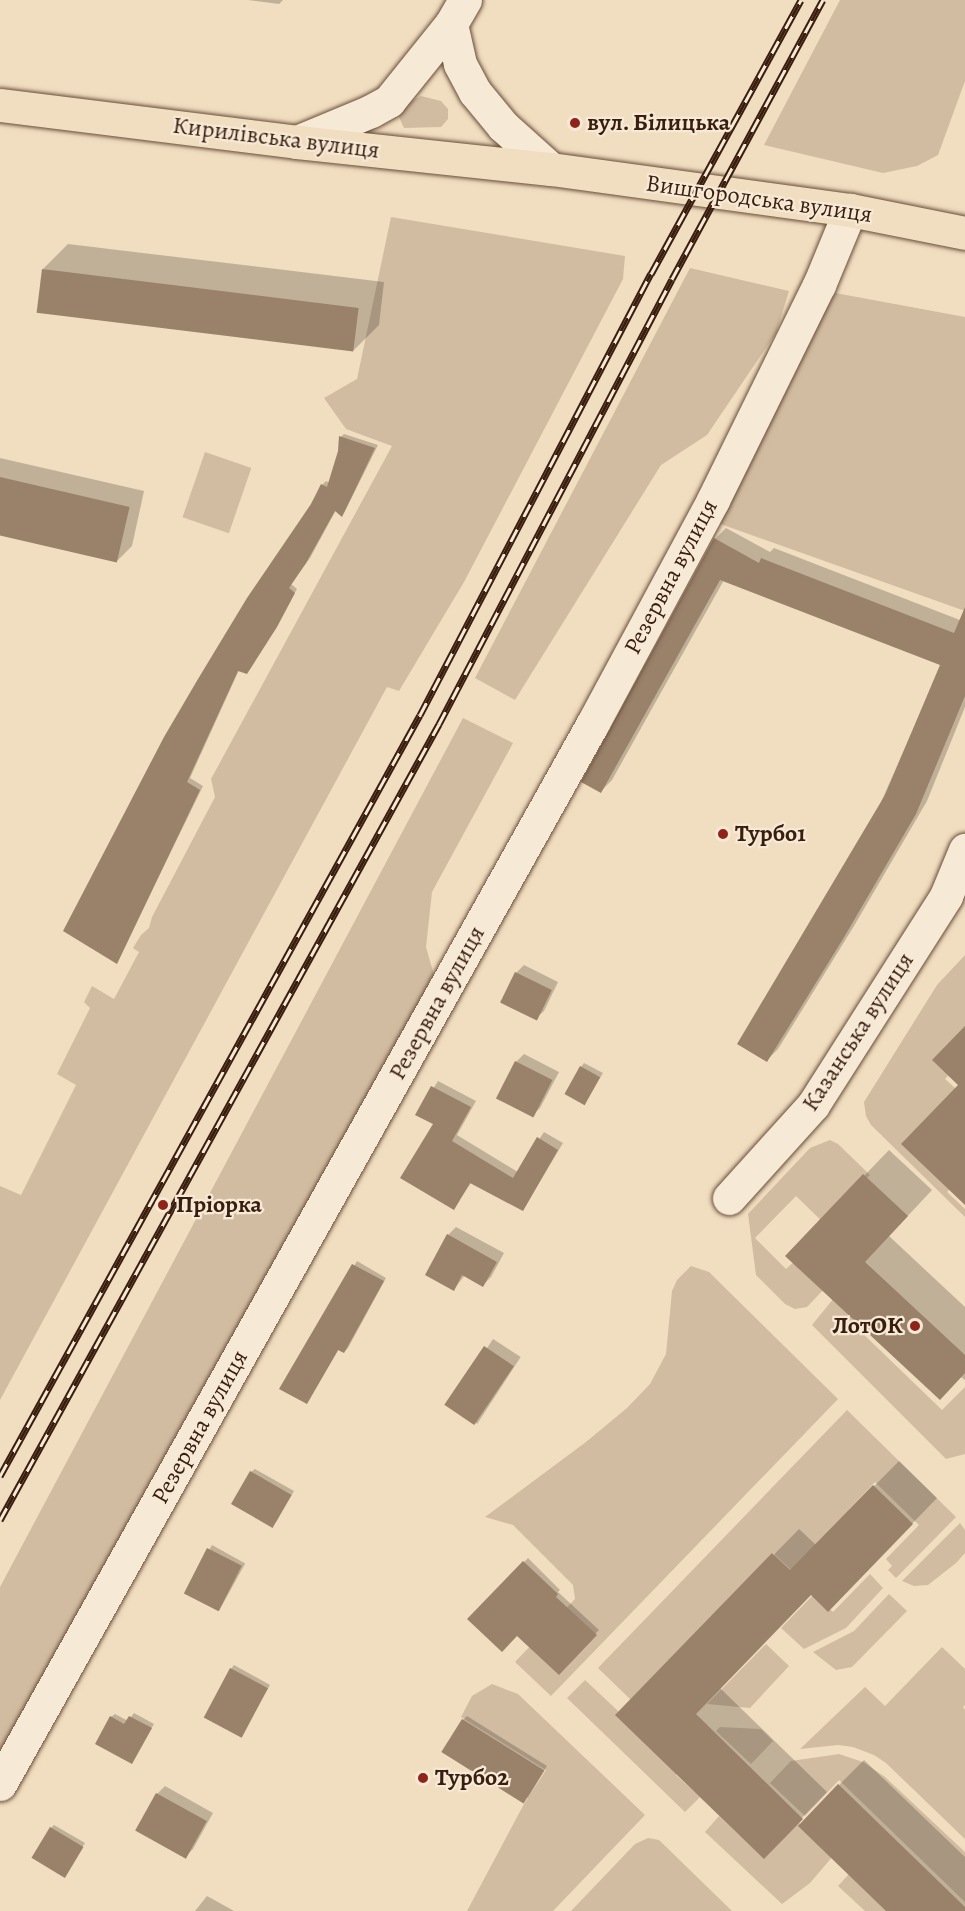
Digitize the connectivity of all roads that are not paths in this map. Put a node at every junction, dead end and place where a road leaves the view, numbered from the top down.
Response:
1 (458, 12) edge
2 (0, 105) edge
3 (297, 142) junction
4 (551, 169) junction
5 (850, 210) junction
6 (965, 234) edge
7 (965, 850) edge
8 (729, 1198) dead end
9 (0, 1784) edge

1 - 3 street
1 - 4 street
2 - 3 main road, Кирилівська вулиця
3 - 4 main road, Кирилівська вулиця
4 - 5 main road, Вишгородська вулиця
5 - 6 main road, Вишгородська вулиця
5 - 9 street, Резервна вулиця
7 - 8 street, Казанська вулиця

